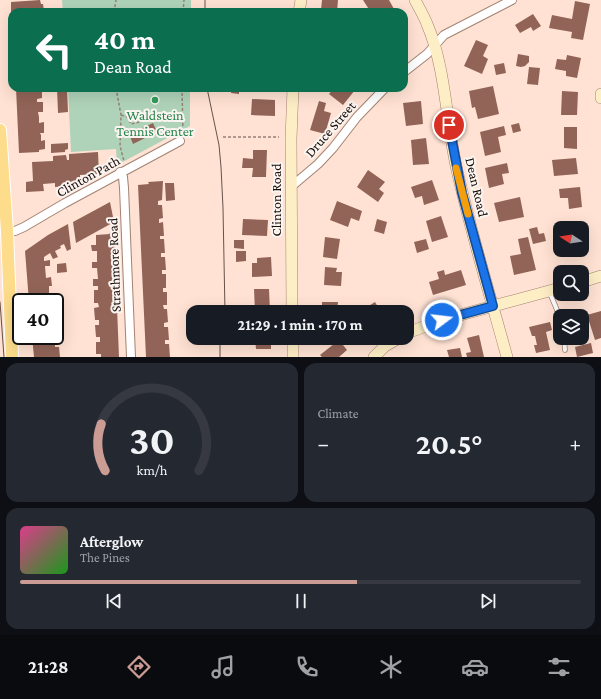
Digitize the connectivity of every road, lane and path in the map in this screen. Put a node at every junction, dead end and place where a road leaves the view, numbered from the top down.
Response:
1 (415, 0) edge
2 (512, 0) edge
3 (434, 46) junction
4 (408, 69) edge
5 (117, 92) edge
6 (182, 92) edge
7 (293, 92) edge
8 (382, 92) edge
9 (601, 94) edge
10 (601, 98) edge
11 (122, 115) junction
12 (182, 116) junction
13 (0, 130) edge
14 (182, 130) dead end
15 (222, 137) dead end
16 (279, 137) dead end
17 (180, 141) dead end
18 (1, 167) edge
19 (123, 171) junction
20 (292, 186) junction
21 (7, 231) junction
22 (601, 276) edge
23 (589, 280) edge
24 (553, 290) edge
25 (549, 291) junction
26 (292, 305) edge
27 (493, 306) junction
28 (557, 309) edge
29 (414, 330) edge
30 (293, 345) edge
31 (387, 345) edge
32 (565, 345) edge
33 (565, 350) dead end
34 (12, 357) edge
35 (131, 357) edge
36 (293, 357) edge
37 (374, 357) edge
38 (507, 357) edge

1 - 3 street, Dean Road
2 - 3 street
3 - 4 street
3 - 27 street, Dean Road
5 - 11 path
6 - 12 path
7 - 20 street, Clinton Road
8 - 20 street, Druce Street
9 - 10 street
11 - 12 path
11 - 19 path
12 - 14 path
13 - 18 main road
15 - 16 path
17 - 19 street, Clinton Path
18 - 21 main road
19 - 21 street, Clinton Path
19 - 35 street, Strathmore Road
20 - 26 street, Clinton Road
21 - 34 main road
22 - 23 street
24 - 25 street
25 - 27 street
25 - 28 lane
27 - 29 street
27 - 38 street, Dean Road
30 - 36 street
31 - 37 street
32 - 33 lane

